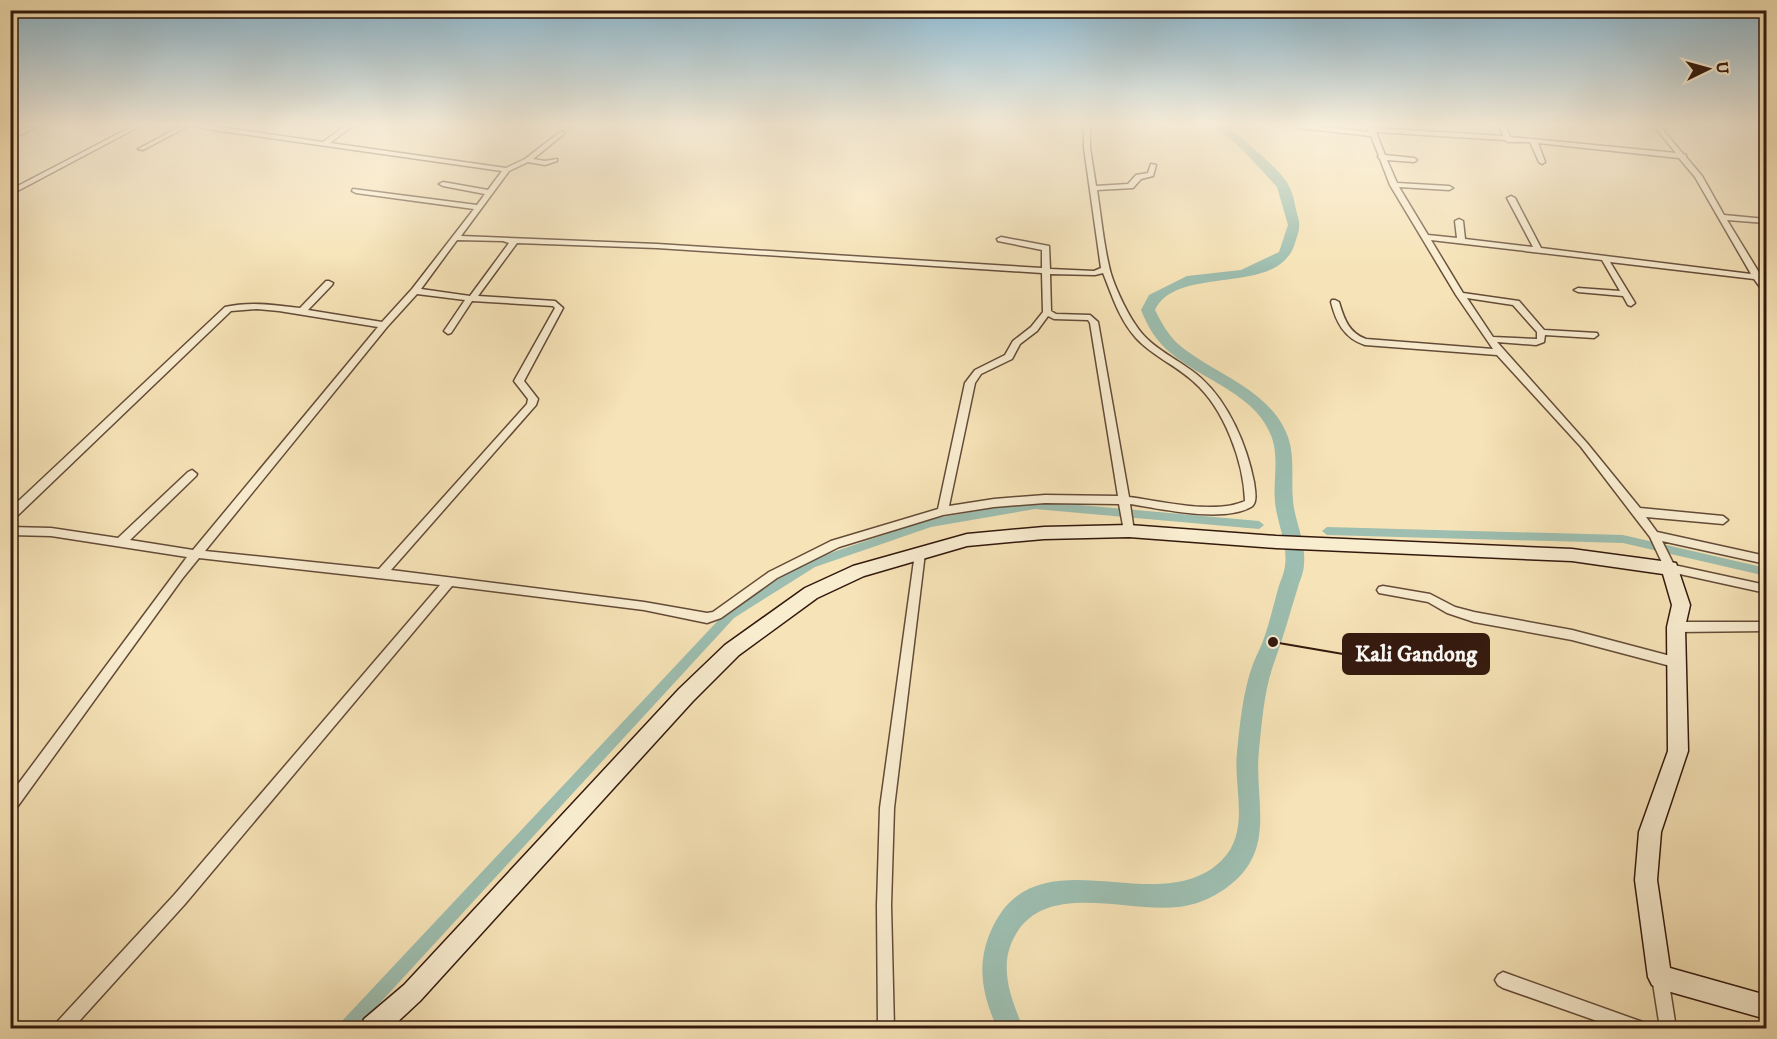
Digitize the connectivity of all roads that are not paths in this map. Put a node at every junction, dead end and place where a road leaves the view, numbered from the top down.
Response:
1 (45, 174) edge
2 (503, 174) edge
3 (1092, 174) edge
4 (1151, 174) edge
5 (1389, 174) edge
6 (1696, 174) edge
7 (443, 184) dead end
8 (1394, 185) junction
9 (1094, 188) junction
10 (1449, 188) dead end
11 (356, 191) dead end
12 (489, 192) junction
13 (10, 193) edge
14 (1511, 198) dead end
15 (479, 207) junction
16 (1724, 217) junction
17 (1459, 221) dead end
18 (1767, 221) edge
19 (1428, 237) junction
20 (457, 238) junction
21 (1001, 239) dead end
22 (512, 240) junction
23 (1461, 241) junction
24 (1538, 250) junction
25 (1604, 258) junction
26 (1105, 269) junction
27 (1046, 272) junction
28 (1757, 277) junction
29 (329, 283) dead end
30 (1767, 289) edge
31 (1578, 290) dead end
32 (415, 291) junction
33 (1625, 294) junction
34 (1460, 295) junction
35 (471, 298) junction
36 (1335, 302) dead end
37 (1631, 303) dead end
38 (301, 312) junction
39 (1047, 312) junction
40 (384, 325) junction
41 (448, 331) dead end
42 (1541, 332) junction
43 (1594, 335) dead end
44 (1490, 339) junction
45 (1500, 352) junction
46 (192, 474) dead end
47 (1124, 504) junction
48 (943, 511) junction
49 (1637, 512) junction
50 (10, 516) edge
51 (1723, 520) dead end
52 (1128, 528) junction
53 (10, 531) edge
54 (1656, 539) junction
55 (121, 542) junction
56 (920, 553) junction
57 (195, 554) junction
58 (1767, 560) edge
59 (1668, 564) junction
60 (382, 573) junction
61 (449, 582) junction
62 (1767, 589) edge
63 (1383, 590) dead end
64 (1676, 627) junction
65 (1767, 627) edge
66 (1678, 663) junction
67 (10, 806) edge
68 (1660, 977) junction
69 (1503, 980) dead end
70 (1767, 1007) edge
71 (63, 1029) edge
72 (373, 1029) edge
73 (885, 1029) edge
74 (1637, 1029) edge
75 (1668, 1029) edge

1 - 13 street
2 - 12 street
3 - 9 street
4 - 9 street
5 - 8 street
6 - 16 street
7 - 12 street
8 - 10 street
8 - 19 street
9 - 26 street
11 - 15 street
12 - 15 street
14 - 24 street
15 - 20 street
16 - 18 street
16 - 28 street
17 - 23 street
19 - 23 street
19 - 34 street
20 - 22 street
20 - 32 street
21 - 27 street
22 - 27 street
22 - 35 street
23 - 24 street
24 - 25 street
25 - 28 street
25 - 33 street
26 - 27 street
26 - 47 street
27 - 39 street
28 - 30 street
29 - 38 street
31 - 33 street
32 - 35 street
32 - 40 street
33 - 37 street
34 - 42 street
34 - 44 street
35 - 41 street
35 - 60 street
36 - 45 street
38 - 40 street
38 - 50 street
39 - 47 street
39 - 48 street
40 - 57 street
42 - 43 street
42 - 44 street
44 - 45 street
45 - 49 street
46 - 55 street
47 - 48 street
47 - 52 street
48 - 61 street
49 - 51 street
49 - 54 street
52 - 56 street
52 - 59 street
53 - 55 street
54 - 58 street
54 - 59 street
55 - 57 street
56 - 72 street
56 - 73 street
57 - 60 street
57 - 67 street
59 - 62 street
59 - 64 street
60 - 61 street
61 - 71 street
63 - 66 street
64 - 65 street
64 - 66 street
66 - 68 street
68 - 70 street
68 - 75 street
69 - 74 street

